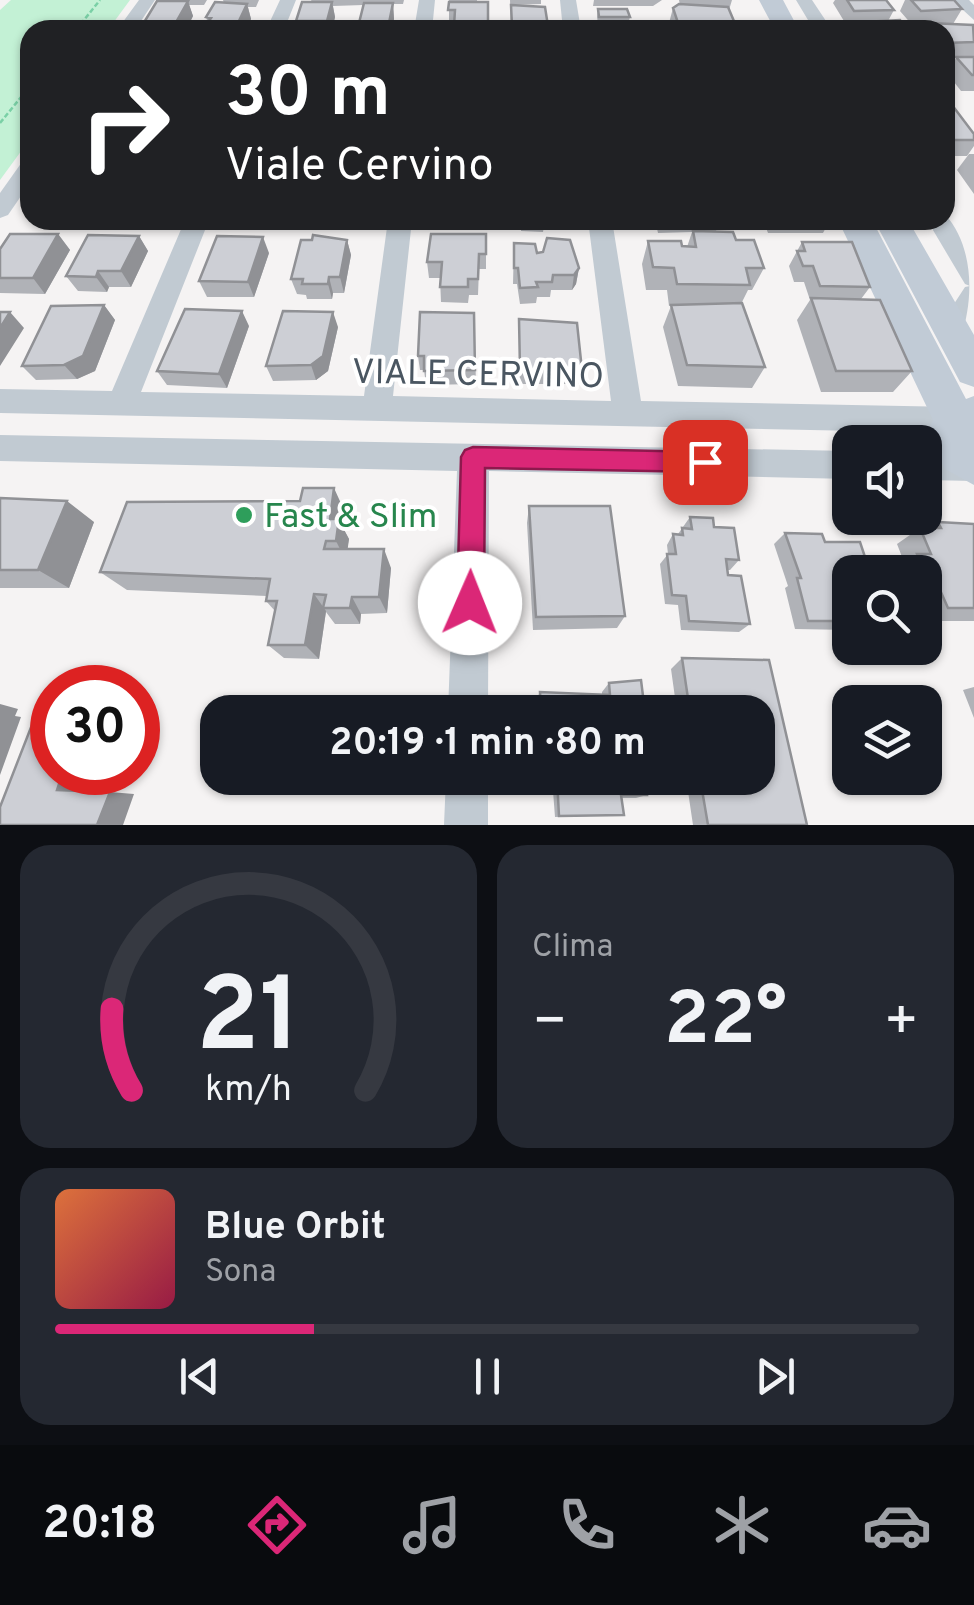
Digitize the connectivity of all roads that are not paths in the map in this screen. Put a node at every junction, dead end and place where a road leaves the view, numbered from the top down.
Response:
1 (960, 0) edge
2 (974, 15) edge
3 (20, 181) edge
4 (0, 210) edge
5 (193, 230) edge
6 (399, 230) edge
7 (601, 230) edge
8 (861, 230) edge
9 (897, 230) edge
10 (945, 230) edge
11 (974, 278) edge
12 (974, 294) edge
13 (952, 330) junction
14 (974, 371) edge
15 (0, 402) edge
16 (121, 404) junction
17 (214, 406) junction
18 (377, 409) junction
19 (592, 413) junction
20 (628, 414) junction
21 (964, 417) edge
22 (0, 448) edge
23 (199, 452) junction
24 (473, 457) junction
25 (596, 460) junction
26 (832, 465) edge
27 (942, 466) edge
28 (974, 466) edge
29 (468, 695) edge
30 (467, 795) edge
31 (466, 825) edge

1 - 2 street
3 - 4 street
5 - 16 street
6 - 18 street
7 - 20 street
8 - 21 street
9 - 13 street
10 - 11 street
12 - 13 street
13 - 14 street
15 - 16 street, VIALE CERVINO
16 - 17 street, VIALE CERVINO
17 - 18 street, VIALE CERVINO
17 - 23 street
18 - 19 street, VIALE CERVINO
19 - 20 street, VIALE CERVINO
19 - 25 street
20 - 21 street, VIALE CERVINO
21 - 28 street
22 - 23 street
23 - 24 street
24 - 25 street
24 - 29 street
25 - 26 street
27 - 28 street
30 - 31 street

